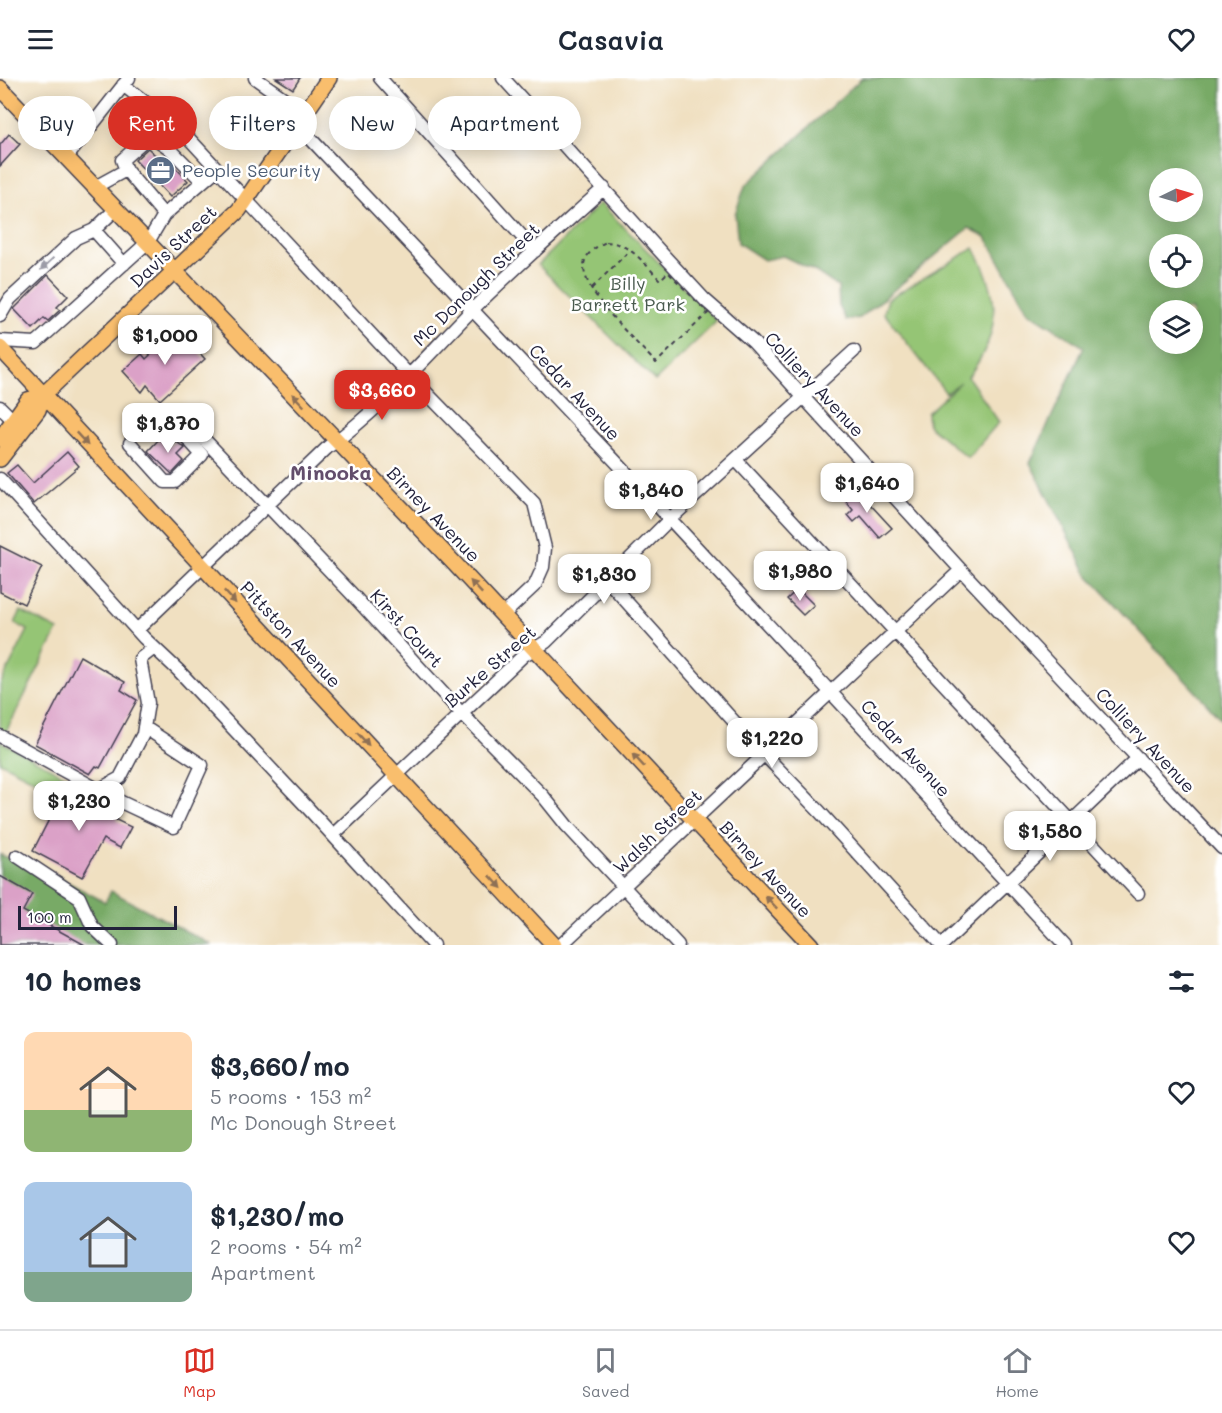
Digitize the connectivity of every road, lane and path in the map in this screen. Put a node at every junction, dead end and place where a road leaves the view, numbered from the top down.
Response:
1 (255, 78) edge
2 (329, 78) edge
3 (380, 78) edge
4 (503, 78) edge
5 (126, 82) edge
6 (0, 88) edge
7 (281, 96) edge
8 (317, 97) edge
9 (317, 146) edge
10 (282, 150) edge
11 (67, 157) junction
12 (126, 170) junction
13 (216, 170) junction
14 (202, 181) junction
15 (95, 187) junction
16 (604, 188) junction
17 (246, 202) junction
18 (116, 208) junction
19 (164, 215) junction
20 (94, 230) junction
21 (148, 242) junction
22 (630, 250) junction
23 (535, 251) junction
24 (124, 264) junction
25 (175, 271) junction
26 (591, 288) junction
27 (472, 310) junction
28 (0, 316) edge
29 (0, 341) edge
30 (0, 348) edge
31 (854, 351) dead end
32 (408, 375) junction
33 (42, 396) junction
34 (805, 399) junction
35 (0, 407) edge
36 (182, 415) dead end
37 (156, 416) dead end
38 (12, 419) junction
39 (8, 439) edge
40 (337, 440) junction
41 (130, 443) dead end
42 (0, 459) edge
43 (736, 460) junction
44 (0, 479) edge
45 (266, 506) junction
46 (670, 519) junction
47 (202, 567) junction
48 (962, 570) junction
49 (607, 580) junction
50 (503, 615) junction
51 (138, 629) junction
52 (897, 633) junction
53 (154, 648) junction
54 (534, 649) junction
55 (831, 693) junction
56 (462, 714) junction
57 (144, 727) junction
58 (0, 735) edge
59 (765, 755) junction
60 (1138, 758) junction
61 (397, 775) junction
62 (100, 789) junction
63 (1072, 820) junction
64 (695, 821) junction
65 (333, 835) junction
66 (1222, 848) edge
67 (17, 856) dead end
68 (1005, 883) junction
69 (624, 887) junction
70 (1138, 893) dead end
71 (112, 945) edge
72 (433, 945) edge
73 (554, 945) edge
74 (561, 945) edge
75 (678, 945) edge
76 (811, 945) edge
77 (941, 945) edge
78 (1065, 945) edge

1 - 7 street, Cedar Avenue
2 - 8 main road, Davis Street
3 - 23 street
4 - 16 street, Colliery Avenue
5 - 11 street
5 - 13 street
6 - 11 main road, Birney Avenue
9 - 27 street, Cedar Avenue
10 - 17 main road, Davis Street
11 - 15 main road, Birney Avenue
12 - 14 street
12 - 15 street
12 - 19 street
13 - 14 street
13 - 17 street
14 - 19 street
15 - 18 main road, Birney Avenue
16 - 23 street, Mc Donough Street
16 - 34 street, Colliery Avenue
17 - 25 main road, Davis Street
17 - 32 street
18 - 20 street
18 - 21 main road, Birney Avenue
19 - 21 street
20 - 24 street
20 -> 28 street
21 - 24 street
21 - 25 main road, Birney Avenue
22 - 26 path
22 - 26 path
22 - 26 path
23 - 27 street, Mc Donough Street
24 - 29 street
25 - 33 main road, Davis Street
40 -> 25 main road, Birney Avenue
27 - 32 street, Mc Donough Street
27 - 46 street, Cedar Avenue
30 - 33 main road, Pittston Avenue
31 - 34 street, Burke Street
32 - 40 street, Mc Donough Street
32 - 50 street
33 - 38 main road, Davis Street
33 - 39 main road, Davis Street
33 -> 47 main road, Pittston Avenue
34 - 43 street, Burke Street
34 - 48 street, Colliery Avenue
35 - 38 street
36 - 45 street, Kirst Court
37 - 41 street
38 - 39 main road, Davis Street
39 - 42 main road, Davis Street
40 - 45 street, Mc Donough Street
50 -> 40 main road, Birney Avenue
43 - 46 street, Burke Street
43 - 52 street
44 - 51 street
45 - 47 street, Mc Donough Street
45 - 56 street, Kirst Court
46 - 49 street, Burke Street
46 - 55 street, Cedar Avenue
47 - 51 street, Mc Donough Street
47 -> 61 main road, Pittston Avenue
48 - 52 street, Walsh Street
48 - 60 street, Colliery Avenue
49 - 54 street, Burke Street
49 - 59 street
50 - 54 main road, Birney Avenue
51 - 53 street
52 - 55 street, Walsh Street
52 - 63 street
53 - 57 street
53 - 65 street
54 - 56 street, Burke Street
64 -> 54 main road, Birney Avenue
55 - 59 street, Walsh Street
55 - 68 street, Cedar Avenue
56 - 61 street, Burke Street
56 - 69 street, Kirst Court
57 - 62 street
57 - 62 street
58 - 62 street
59 - 64 street, Walsh Street
59 - 77 street
60 - 63 street
60 - 66 street, Colliery Avenue
61 - 65 street, Burke Street
61 -> 73 main road, Pittston Avenue
63 - 68 street
63 - 70 street
64 - 69 street, Walsh Street
76 -> 64 main road, Birney Avenue
65 - 72 street
67 - 71 street
68 - 77 street
68 - 78 street, Cedar Avenue
69 - 74 street, Walsh Street
69 - 75 street, Kirst Court

